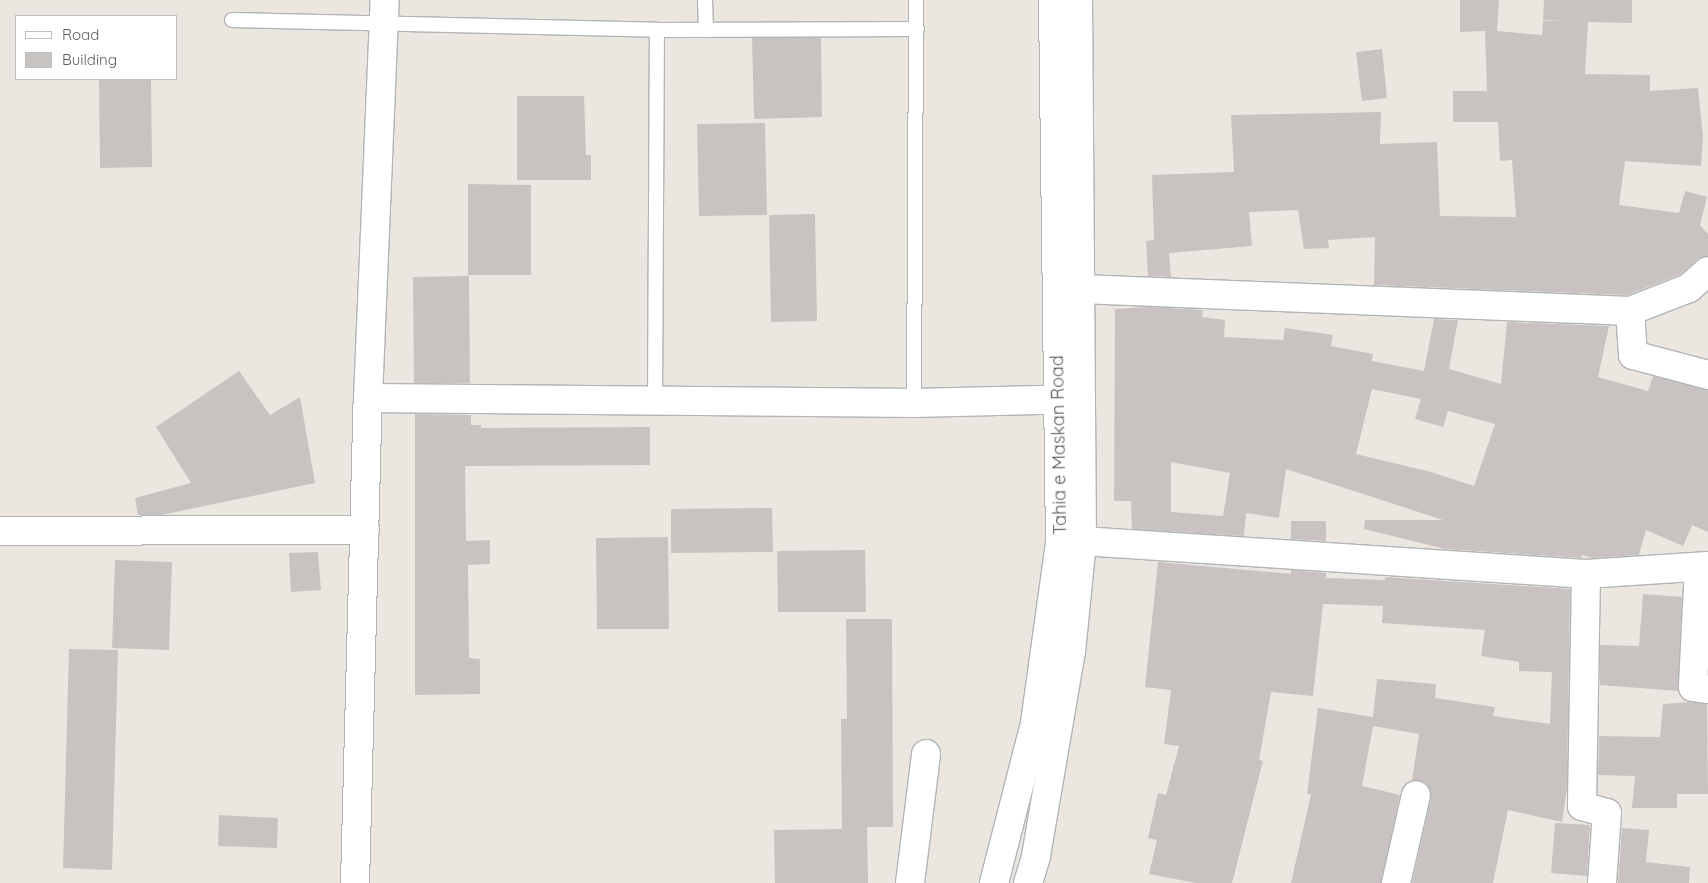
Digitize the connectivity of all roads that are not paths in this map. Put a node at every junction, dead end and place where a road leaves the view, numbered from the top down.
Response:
1 (705, 0) edge
2 (916, 0) edge
3 (1054, 0) edge
4 (1078, 0) edge
5 (384, 11) edge
6 (232, 20) dead end
7 (917, 29) junction
8 (657, 30) junction
9 (706, 30) junction
10 (1708, 271) edge
11 (1082, 289) junction
12 (1630, 311) junction
13 (1708, 375) edge
14 (368, 398) junction
15 (1070, 400) junction
16 (655, 401) junction
17 (914, 402) junction
18 (365, 530) junction
19 (0, 531) edge
20 (1082, 541) junction
21 (1704, 566) edge
22 (1586, 574) junction
23 (1708, 690) edge
24 (926, 754) dead end
25 (1416, 794) dead end
26 (355, 883) edge
27 (910, 883) edge
28 (994, 883) edge
29 (1028, 883) edge
30 (1396, 883) edge
31 (1602, 883) edge

1 - 9 lane
2 - 7 lane
3 - 15 street, Tahia e Maskan Road
4 - 11 street, Tahia e Maskan Road
5 - 6 lane
5 - 8 lane
5 - 14 street
7 - 9 lane
7 - 17 lane
8 - 9 lane
8 - 16 lane
10 - 12 street
11 - 12 street
11 - 15 street, Tahia e Maskan Road
12 - 13 street
14 - 16 street
14 - 18 street
15 - 17 street
15 - 20 street, Tahia e Maskan Road
15 - 28 street, Tahia e Maskan Road
16 - 17 street
18 - 19 street
18 - 26 street
20 - 22 street
20 - 29 street, Tahia e Maskan Road
21 - 22 street
21 - 23 street
22 - 31 street
24 - 27 street
25 - 30 street

